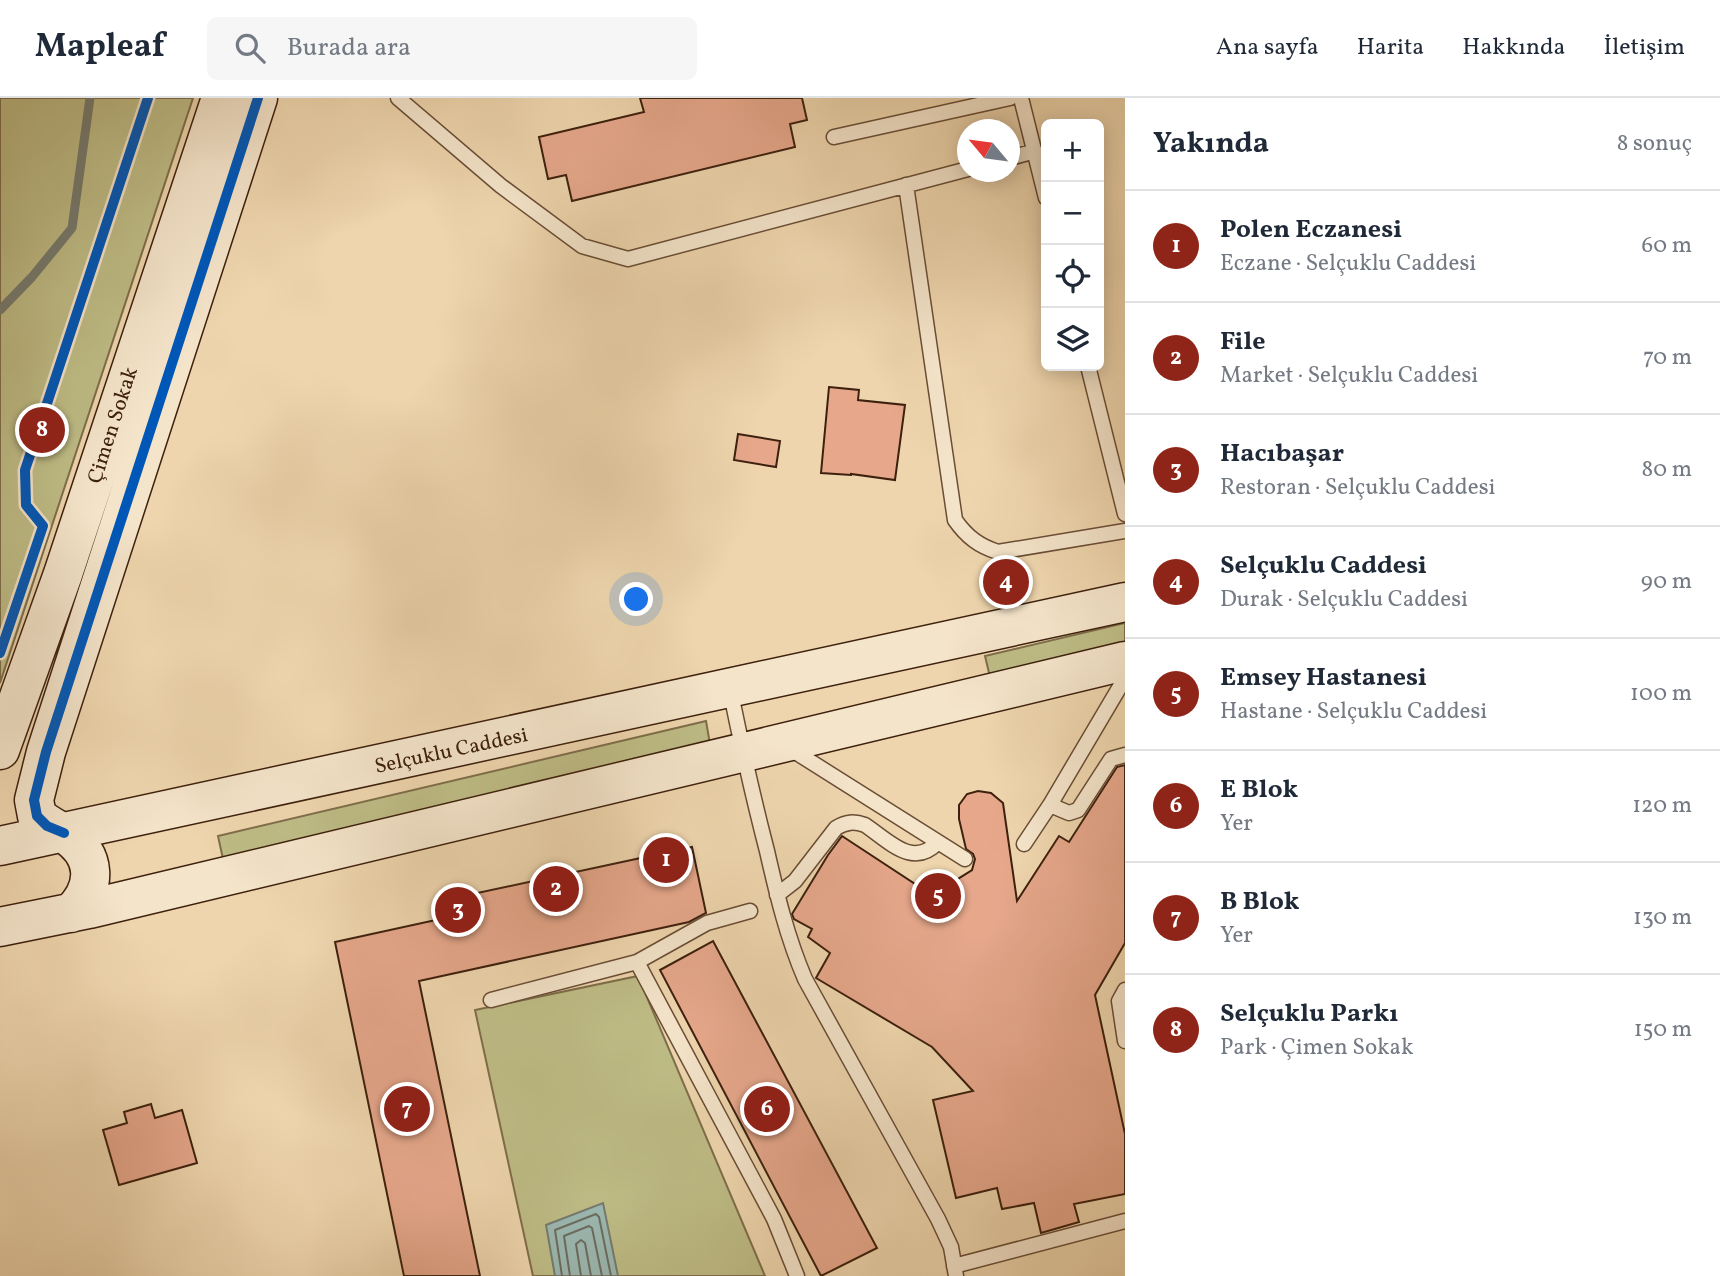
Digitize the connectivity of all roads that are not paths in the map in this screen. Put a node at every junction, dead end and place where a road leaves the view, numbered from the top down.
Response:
1 (221, 98) edge
2 (258, 98) edge
3 (398, 98) edge
4 (1010, 98) edge
5 (1021, 98) edge
6 (834, 136) dead end
7 (1034, 151) junction
8 (1020, 155) edge
9 (957, 172) edge
10 (1042, 182) edge
11 (906, 185) junction
12 (1089, 371) edge
13 (1125, 514) edge
14 (1125, 531) edge
15 (1125, 602) edge
16 (1125, 661) edge
17 (1125, 678) edge
18 (730, 689) junction
19 (782, 743) junction
20 (0, 750) edge
21 (743, 752) junction
22 (1125, 755) edge
23 (1050, 805) junction
24 (64, 833) junction
25 (938, 842) junction
26 (1024, 844) dead end
27 (0, 846) edge
28 (965, 859) dead end
29 (776, 895) junction
30 (750, 911) dead end
31 (71, 913) junction
32 (0, 927) edge
33 (637, 962) junction
34 (1125, 990) edge
35 (491, 1000) dead end
36 (1125, 1041) edge
37 (1125, 1221) edge
38 (955, 1271) edge
39 (797, 1276) edge

1 - 20 main road, Çimen Sokak
2 - 24 main road
3 - 11 lane
4 - 6 lane
5 - 7 lane
7 - 8 lane
7 - 10 lane
9 - 11 lane
11 - 14 lane
12 - 13 lane
15 - 18 main road, Selçuklu Caddesi
16 - 19 main road
17 - 23 lane
18 - 21 lane
18 - 24 main road, Selçuklu Caddesi
19 - 21 main road
19 - 25 lane
21 - 29 lane
21 - 31 main road
22 - 23 lane
23 - 26 lane
24 - 27 main road, Selçuklu Caddesi
24 - 31 main road
25 - 28 lane
25 - 29 lane
29 - 38 lane
30 - 33 lane
31 - 32 main road
33 - 35 lane
33 - 39 lane
34 - 36 lane
37 - 38 lane

